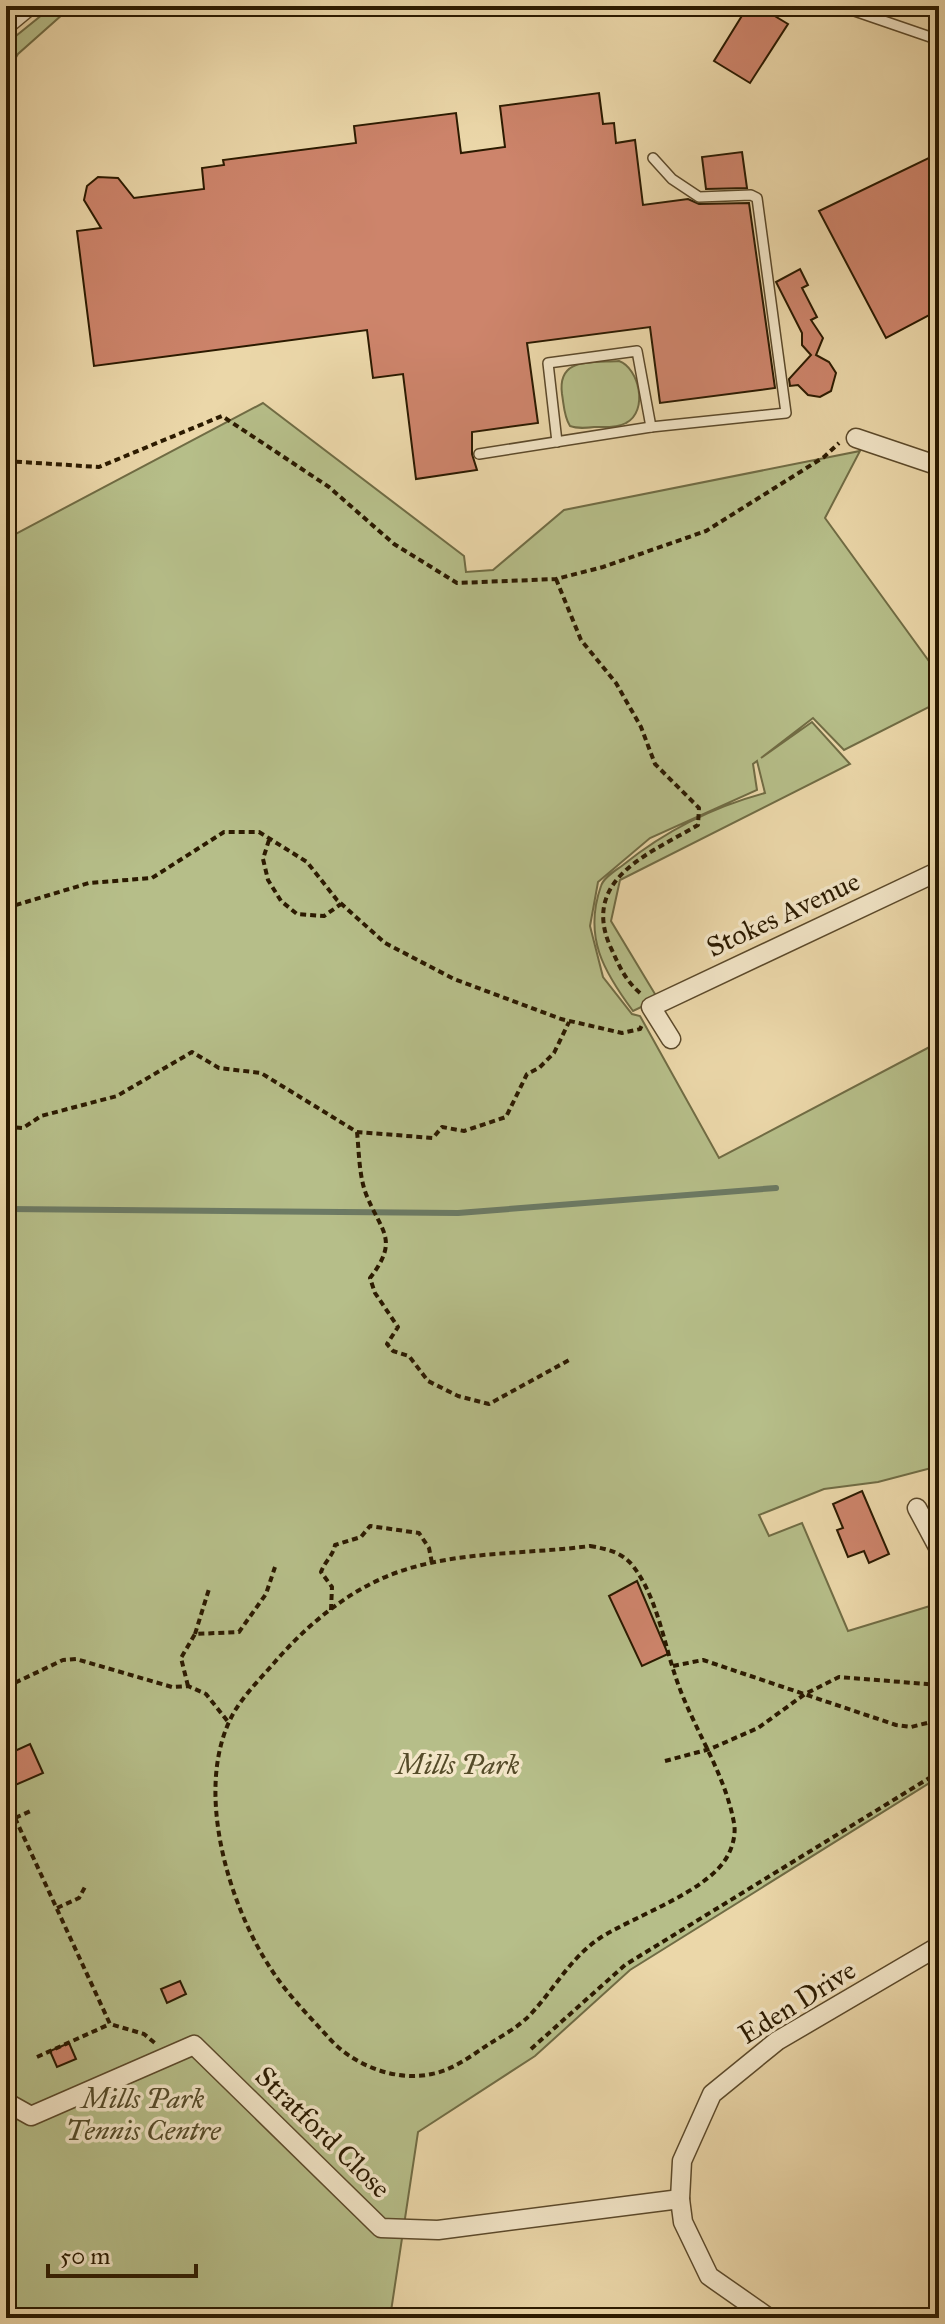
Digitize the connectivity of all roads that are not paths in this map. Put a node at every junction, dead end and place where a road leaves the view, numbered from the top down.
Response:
1 (29, 6) edge
2 (840, 6) edge
3 (6, 25) edge
4 (939, 40) edge
5 (653, 158) dead end
6 (651, 427) junction
7 (849, 435) road end
8 (557, 442) junction
9 (479, 454) dead end
10 (939, 466) edge
11 (939, 871) edge
12 (671, 1039) dead end
13 (917, 1508) dead end
14 (939, 1549) edge
15 (939, 1946) edge
16 (6, 2102) edge
17 (680, 2199) junction
18 (769, 2318) edge

1 - 3 street
2 - 4 lane
5 - 6 lane
6 - 8 lane
6 - 8 lane
7 - 10 street
8 - 9 lane
11 - 12 street, Stokes Avenue
13 - 14 street
15 - 17 street, Eden Drive
16 - 17 street, Stratford Close
17 - 18 street, Eden Drive

